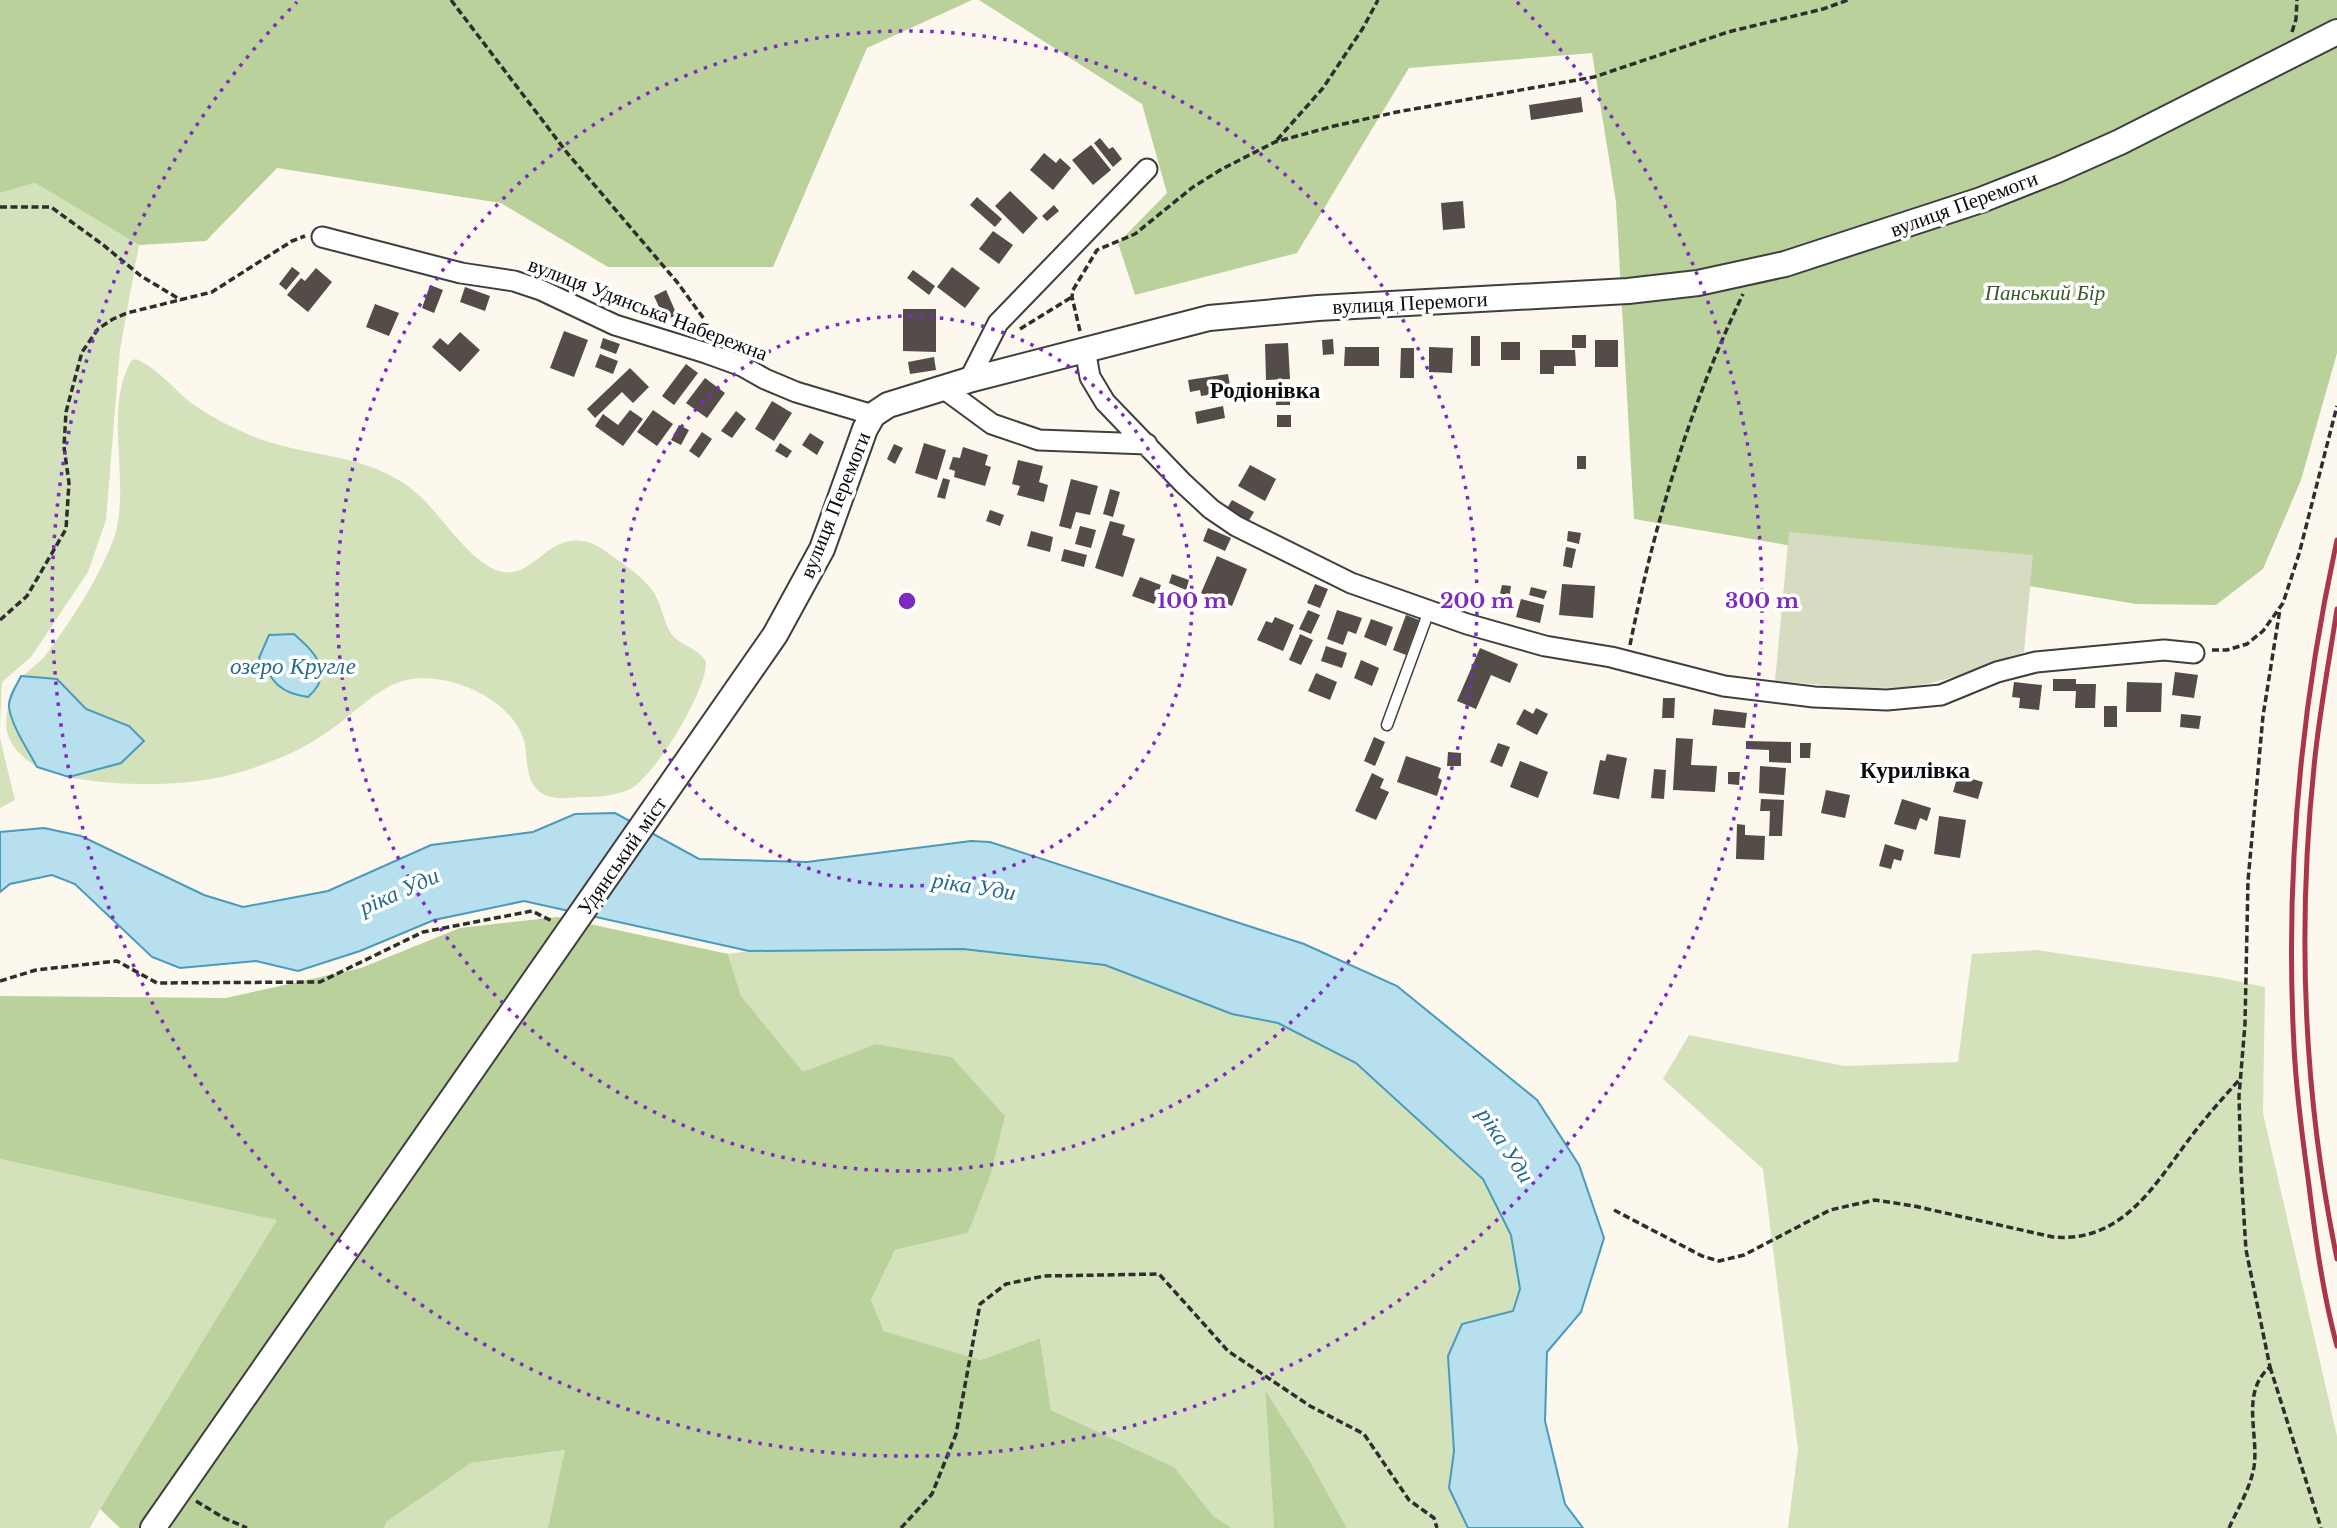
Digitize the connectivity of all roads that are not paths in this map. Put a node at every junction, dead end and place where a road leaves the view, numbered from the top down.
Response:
1 (2337, 32) edge
2 (1147, 169) dead end
3 (322, 237) road end
4 (1085, 349) junction
5 (969, 380) junction
6 (943, 388) junction
7 (873, 415) junction
8 (1147, 444) junction
9 (1429, 611) junction
10 (2194, 653) road end
11 (1387, 725) dead end
12 (671, 786) joint
13 (153, 1528) edge

1 - 4 street, вулиця Перемоги
2 - 5 street
3 - 7 street, вулиця Удянська Набережна
4 - 5 street, вулиця Перемоги
4 - 8 street
5 - 6 street, вулиця Перемоги
6 - 7 street, вулиця Перемоги
6 - 8 street
7 - 12 street, вулиця Перемоги
8 - 9 street
9 - 10 street
9 - 11 lane
12 - 13 street, Удянський міст

